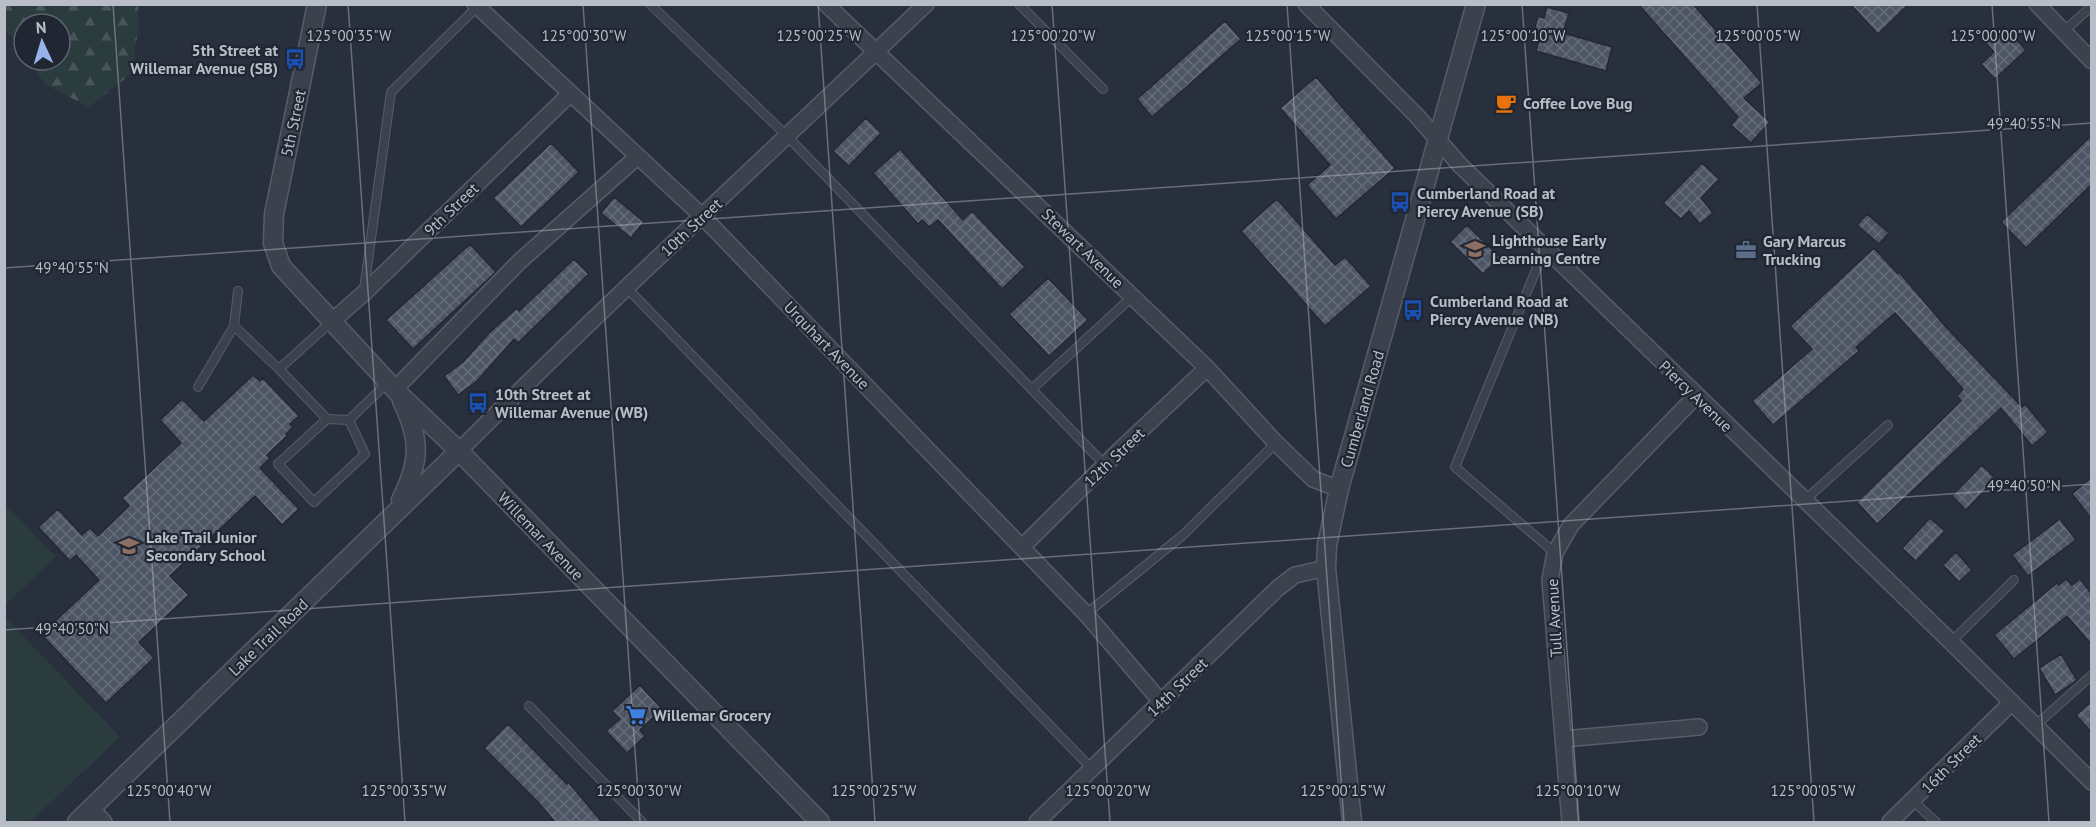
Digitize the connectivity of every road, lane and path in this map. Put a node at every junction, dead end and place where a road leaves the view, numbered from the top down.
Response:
1 (317, 4) edge
2 (650, 4) edge
3 (826, 4) edge
4 (926, 4) edge
5 (1019, 4) edge
6 (1306, 4) edge
7 (1476, 4) edge
8 (2037, 4) edge
9 (476, 6) edge
10 (2091, 6) edge
11 (2063, 32) junction
12 (876, 52) junction
13 (2091, 61) edge
14 (1103, 89) dead end
15 (570, 94) junction
16 (786, 135) junction
17 (1439, 139) junction
18 (637, 157) junction
19 (703, 217) junction
20 (273, 243) joint
21 (1548, 250) junction
22 (626, 287) junction
23 (238, 291) dead end
24 (363, 294) junction
25 (1132, 296) junction
26 (331, 322) junction
27 (234, 326) junction
28 (1207, 368) junction
29 (279, 369) junction
30 (198, 387) dead end
31 (394, 388) junction
32 (1032, 389) junction
33 (1696, 396) junction
34 (327, 419) junction
35 (349, 420) junction
36 (1888, 425) dead end
37 (1276, 443) junction
38 (459, 451) junction
39 (1105, 465) junction
40 (1339, 489) junction
41 (1805, 500) junction
42 (394, 514) junction
43 (1022, 547) junction
44 (1555, 553) junction
45 (1326, 568) junction
46 (2014, 580) dead end
47 (1086, 614) junction
48 (1951, 642) junction
49 (2091, 675) edge
50 (2012, 702) junction
51 (1162, 703) junction
52 (529, 706) dead end
53 (2036, 726) junction
54 (1699, 727) dead end
55 (1563, 739) junction
56 (1093, 769) junction
57 (2091, 782) edge
58 (1913, 801) junction
59 (91, 808) junction
60 (77, 822) edge
61 (104, 822) edge
62 (642, 822) edge
63 (820, 822) edge
64 (1037, 822) edge
65 (1352, 822) edge
66 (1570, 822) edge
67 (1890, 822) edge
68 (1936, 822) edge

1 - 20 street, 5th Street
2 - 16 lane
3 - 12 street, Stewart Avenue
4 - 12 street, 10th Street
5 - 14 lane
6 - 17 street, Piercy Avenue
7 - 17 street, Cumberland Road
8 - 11 street
9 - 15 street, Urquhart Avenue
9 - 24 lane
10 - 11 lane
11 - 13 street
12 - 16 street, 10th Street
12 - 25 street, Stewart Avenue
15 - 18 street, Urquhart Avenue
15 - 24 street, 9th Street
16 - 19 street, 10th Street
16 - 32 lane
17 - 21 street, Piercy Avenue
17 - 40 street, Cumberland Road
18 - 19 street, Urquhart Avenue
18 - 31 street
19 - 22 street, 10th Street
19 - 43 street, Urquhart Avenue
20 - 26 street, Willemar Avenue
21 - 33 street, Piercy Avenue
21 - 44 lane
22 - 38 street, 10th Street
22 - 56 lane
23 - 27 lane
24 - 26 street, 9th Street
25 - 28 street, Stewart Avenue
25 - 32 lane
26 - 29 lane
26 - 31 street, Willemar Avenue
27 - 29 lane
27 - 30 lane
28 - 37 street, Stewart Avenue
28 - 39 street, 12th Street
29 - 34 lane
31 - 35 lane
31 - 38 street, Willemar Avenue
31 - 42 street
32 - 39 lane
33 - 41 street, Piercy Avenue
33 - 44 street, Tull Avenue
34 - 35 lane
34 - 35 lane
36 - 41 lane
37 - 40 street, Stewart Avenue
37 - 47 lane
38 - 42 street, Lake Trail Road
38 - 63 street, Willemar Avenue
39 - 43 street, 12th Street
40 - 45 street, Cumberland Road
41 - 48 street, Piercy Avenue
42 - 59 street, Lake Trail Road
43 - 47 street, Urquhart Avenue
44 - 55 street, Tull Avenue
45 - 51 street, 14th Street
45 - 65 street, Cumberland Road
46 - 48 lane
47 - 51 street, Urquhart Avenue
48 - 50 street, Piercy Avenue
49 - 53 lane
50 - 53 street, Piercy Avenue
50 - 58 street, 16th Street
51 - 56 street, 14th Street
52 - 62 lane
53 - 57 street, Piercy Avenue
54 - 55 street
55 - 66 street, Tull Avenue
56 - 64 street, 14th Street
58 - 67 street, 16th Street
58 - 68 lane
59 - 60 street, Lake Trail Road
59 - 61 street

